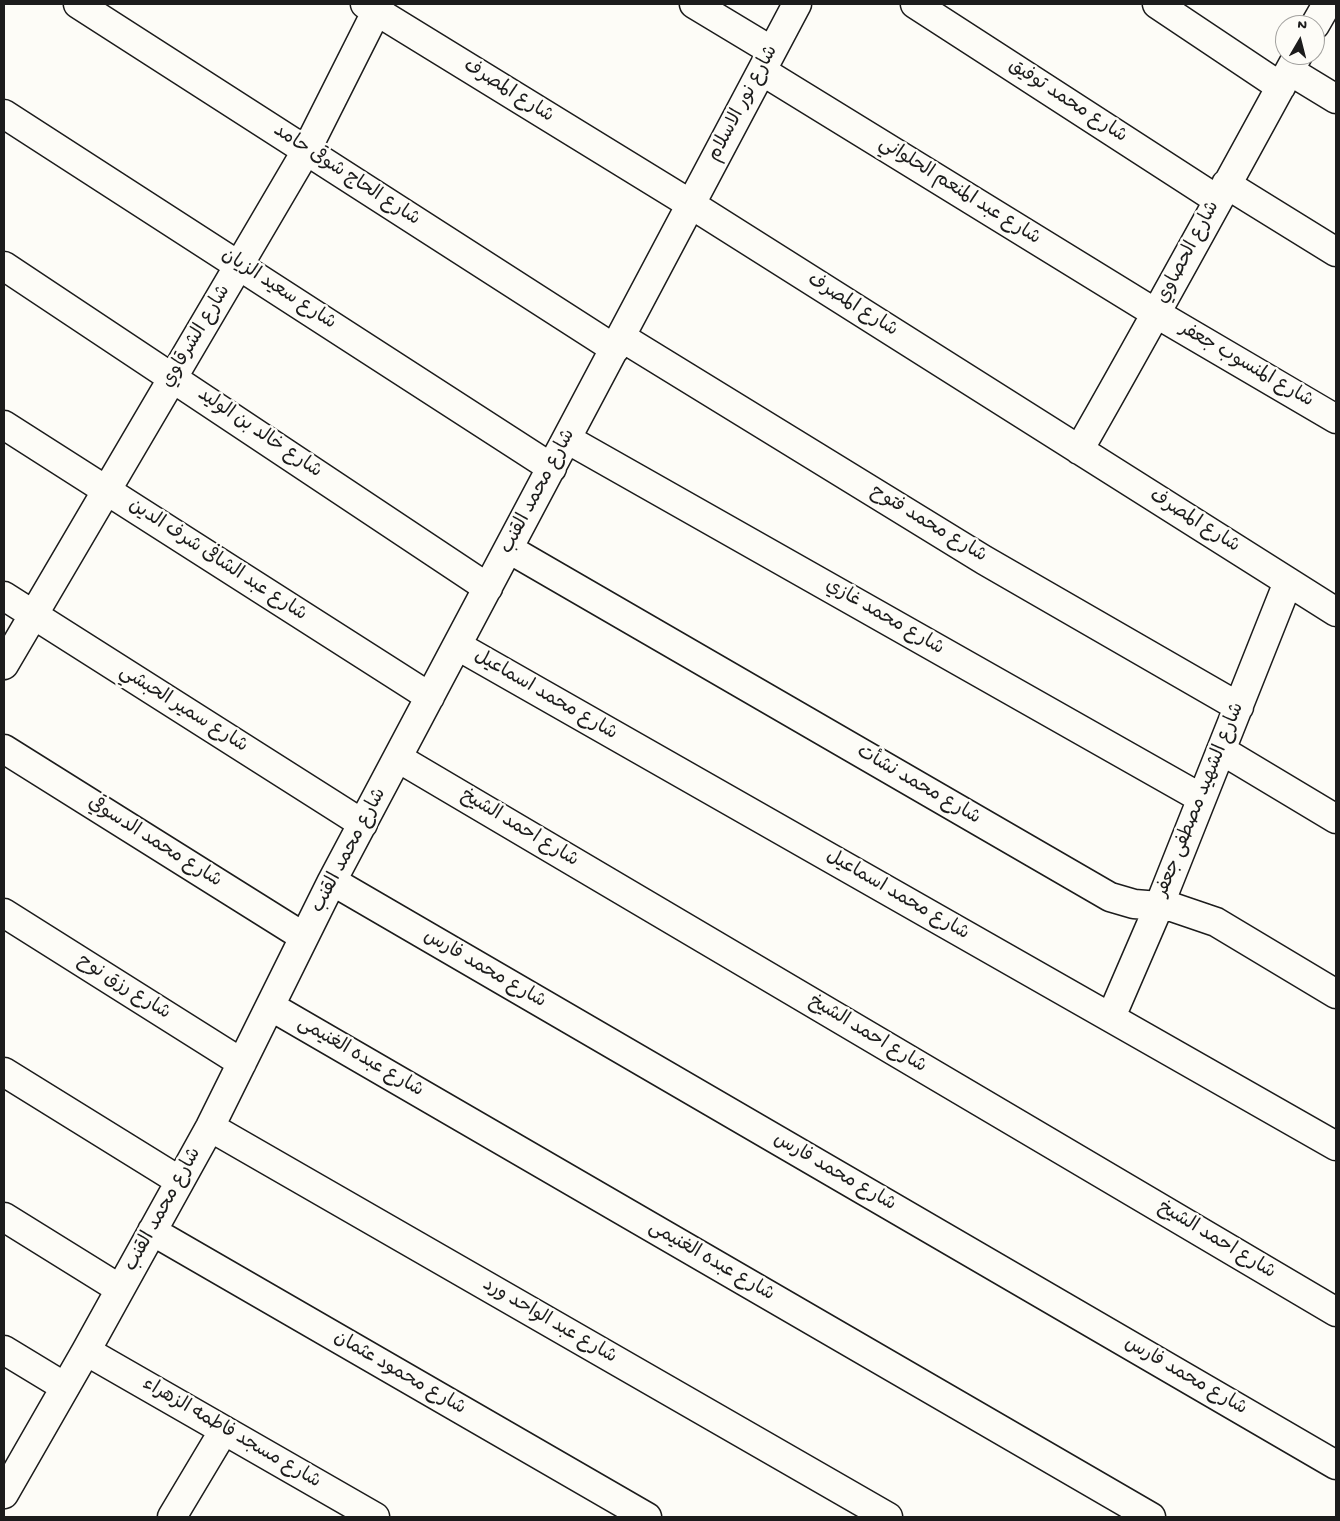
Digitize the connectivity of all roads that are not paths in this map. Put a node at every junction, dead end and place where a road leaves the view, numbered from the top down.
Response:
1 (78, 4) edge
2 (694, 4) edge
3 (796, 4) edge
4 (915, 4) edge
5 (1157, 4) edge
6 (1327, 4) edge
7 (374, 6) edge
8 (1321, 15) edge
9 (767, 61) junction
10 (1290, 71) edge
11 (1336, 98) edge
12 (4, 114) edge
13 (306, 151) junction
14 (1222, 192) junction
15 (692, 205) junction
16 (1336, 252) edge
17 (239, 265) junction
18 (4, 266) edge
19 (1156, 314) junction
20 (618, 343) junction
21 (173, 377) junction
22 (1336, 419) edge
23 (4, 425) edge
24 (567, 439) junction
25 (1079, 450) junction
26 (552, 468) junction
27 (106, 490) junction
28 (509, 549) junction
29 (1288, 582) junction
30 (488, 588) junction
31 (4, 596) edge
32 (1336, 612) edge
33 (33, 615) junction
34 (458, 646) junction
35 (4, 665) edge
36 (430, 697) junction
37 (1239, 706) junction
38 (4, 749) edge
39 (1221, 750) junction
40 (398, 758) junction
41 (1202, 798) junction
42 (1336, 819) edge
43 (363, 824) junction
44 (332, 881) junction
45 (1159, 906) junction
46 (4, 913) edge
47 (304, 937) junction
48 (1336, 994) edge
49 (270, 1006) junction
50 (1111, 1017) junction
51 (242, 1063) junction
52 (4, 1072) edge
53 (210, 1127) junction
54 (1336, 1146) edge
55 (180, 1181) junction
56 (4, 1217) edge
57 (152, 1231) junction
58 (120, 1289) junction
59 (1336, 1312) edge
60 (4, 1350) edge
61 (86, 1351) junction
62 (65, 1387) junction
63 (224, 1430) junction
64 (1336, 1465) edge
65 (4, 1494) edge
66 (336, 1508) edge
67 (172, 1517) edge
68 (375, 1517) edge
69 (647, 1517) edge
70 (888, 1517) edge
71 (1151, 1517) edge

1 - 13 street, شارع الحاج شوقى حامد
2 - 9 street, شارع عبد المنعم الحلواني
3 - 9 street, شارع نور الاسلام
4 - 14 street, شارع محمد توفيق
5 - 10 street
6 - 8 street
7 - 13 street, شارع الشرقاوي
7 - 15 street, شارع المصرف
9 - 15 street, شارع نور الاسلام
9 - 19 street, شارع عبد المنعم الحلواني
10 - 11 street
10 - 14 street, شارع الحصاوي
12 - 17 street, شارع سعيد الزيان
13 - 17 street, شارع الشرقاوي
13 - 20 street, شارع الحاج شوقى حامد
14 - 16 street, شارع محمد توفيق
14 - 19 street, شارع الحصاوي
15 - 20 street, شارع محمد القنب
15 - 25 street, شارع المصرف
17 - 21 street, شارع الشرقاوي
17 - 26 street, شارع سعيد الزيان
18 - 21 street, شارع خالد بن الوليد
19 - 22 street, شارع المنسوب جعفر
19 - 25 street, شارع الحصاوي
20 - 24 street, شارع محمد القنب
20 - 37 street, شارع محمد فتوح
21 - 27 street, شارع الشرقاوي
21 - 30 street, شارع خالد بن الوليد
23 - 27 street, شارع عبد الشافى شرف الدين
24 - 26 street, شارع محمد القنب
24 - 41 street, شارع محمد غازي
25 - 29 street, شارع المصرف
26 - 28 street, شارع محمد القنب
27 - 33 street, شارع الشرقاوي
27 - 36 street, شارع عبد الشافى شرف الدين
28 - 30 street, شارع محمد القنب
28 - 45 street, شارع محمد نشأت
29 - 32 street, شارع المصرف
29 - 37 street, شارع الشهيد مصطفى جعفر
30 - 34 street, شارع محمد القنب
31 - 33 street, شارع سمير الحبشي
33 - 35 street, شارع الشرقاوي
33 - 43 street, شارع سمير الحبشي
34 - 36 street, شارع محمد القنب
34 - 50 street, شارع محمد اسماعيل
36 - 40 street, شارع محمد القنب
37 - 39 street, شارع الشهيد مصطفى جعفر
38 - 47 street, شارع محمد الدسوقي
39 - 41 street, شارع الشهيد مصطفى جعفر
39 - 42 street
40 - 43 street, شارع محمد القنب
40 - 59 street, شارع احمد الشيخ
41 - 45 street, شارع الشهيد مصطفى جعفر
43 - 44 street, شارع محمد القنب
44 - 47 street, شارع محمد القنب
44 - 64 street, شارع محمد فارس
45 - 48 street, شارع محمد نشأت
45 - 50 street, شارع الشهيد مصطفى جعفر
46 - 51 street, شارع رزق نوح
47 - 49 street, شارع محمد القنب
49 - 51 street, شارع محمد القنب
49 - 71 street, شارع عبده الغنيمى
50 - 54 street, شارع محمد اسماعيل
51 - 53 street, شارع محمد القنب
52 - 55 street
53 - 55 street, شارع محمد القنب
53 - 70 street, شارع عبد الواحد ورد
55 - 57 street, شارع محمد القنب
56 - 58 street
57 - 58 street, شارع محمد القنب
57 - 69 street, شارع محمود عثمان
58 - 61 street, شارع محمد القنب
60 - 62 street
61 - 62 street, شارع محمد القنب
61 - 63 street, شارع مسجد فاطمه الزهراء
62 - 65 street, شارع محمد القنب
63 - 66 street, شارع مسجد فاطمه الزهراء
63 - 67 street
66 - 68 street, شارع مسجد فاطمه الزهراء

